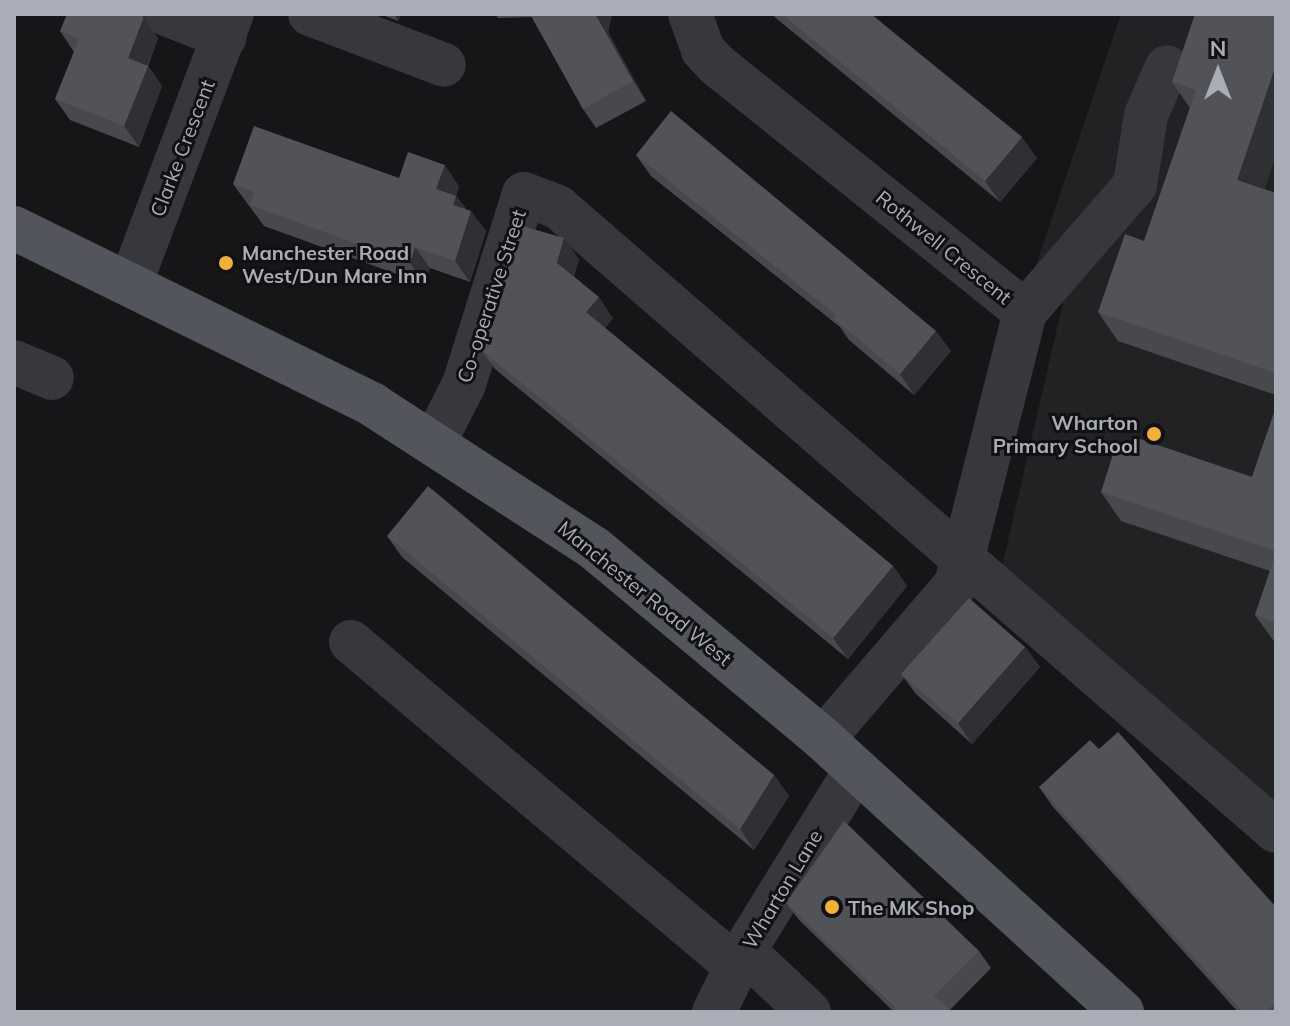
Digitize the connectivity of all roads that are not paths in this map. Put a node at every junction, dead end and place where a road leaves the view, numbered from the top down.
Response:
1 (166, 14) edge
2 (310, 14) edge
3 (690, 14) edge
4 (229, 26) edge
5 (444, 65) dead end
6 (1167, 67) dead end
7 (14, 228) edge
8 (131, 282) junction
9 (1025, 312) junction
10 (435, 441) junction
11 (963, 562) junction
12 (351, 642) dead end
13 (823, 739) junction
14 (856, 770) junction
15 (1276, 831) edge
16 (740, 959) junction
17 (714, 1012) edge
18 (809, 1012) edge
19 (1122, 1012) edge

1 - 4 street
2 - 5 street
3 - 9 street, Rothwell Crescent
4 - 8 street, Clarke Crescent
6 - 9 street
7 - 8 main road, Manchester Road West
8 - 10 main road, Manchester Road West
9 - 11 street, Rothwell Crescent
10 - 11 street, Co-operative Street
10 - 13 main road, Manchester Road West
11 - 13 street, Rothwell Crescent
11 - 15 street
12 - 16 street
13 - 14 main road, Manchester Road West
14 - 16 street, Wharton Lane
14 - 19 main road, Manchester Road West
16 - 17 street, Wharton Lane
16 - 18 street

